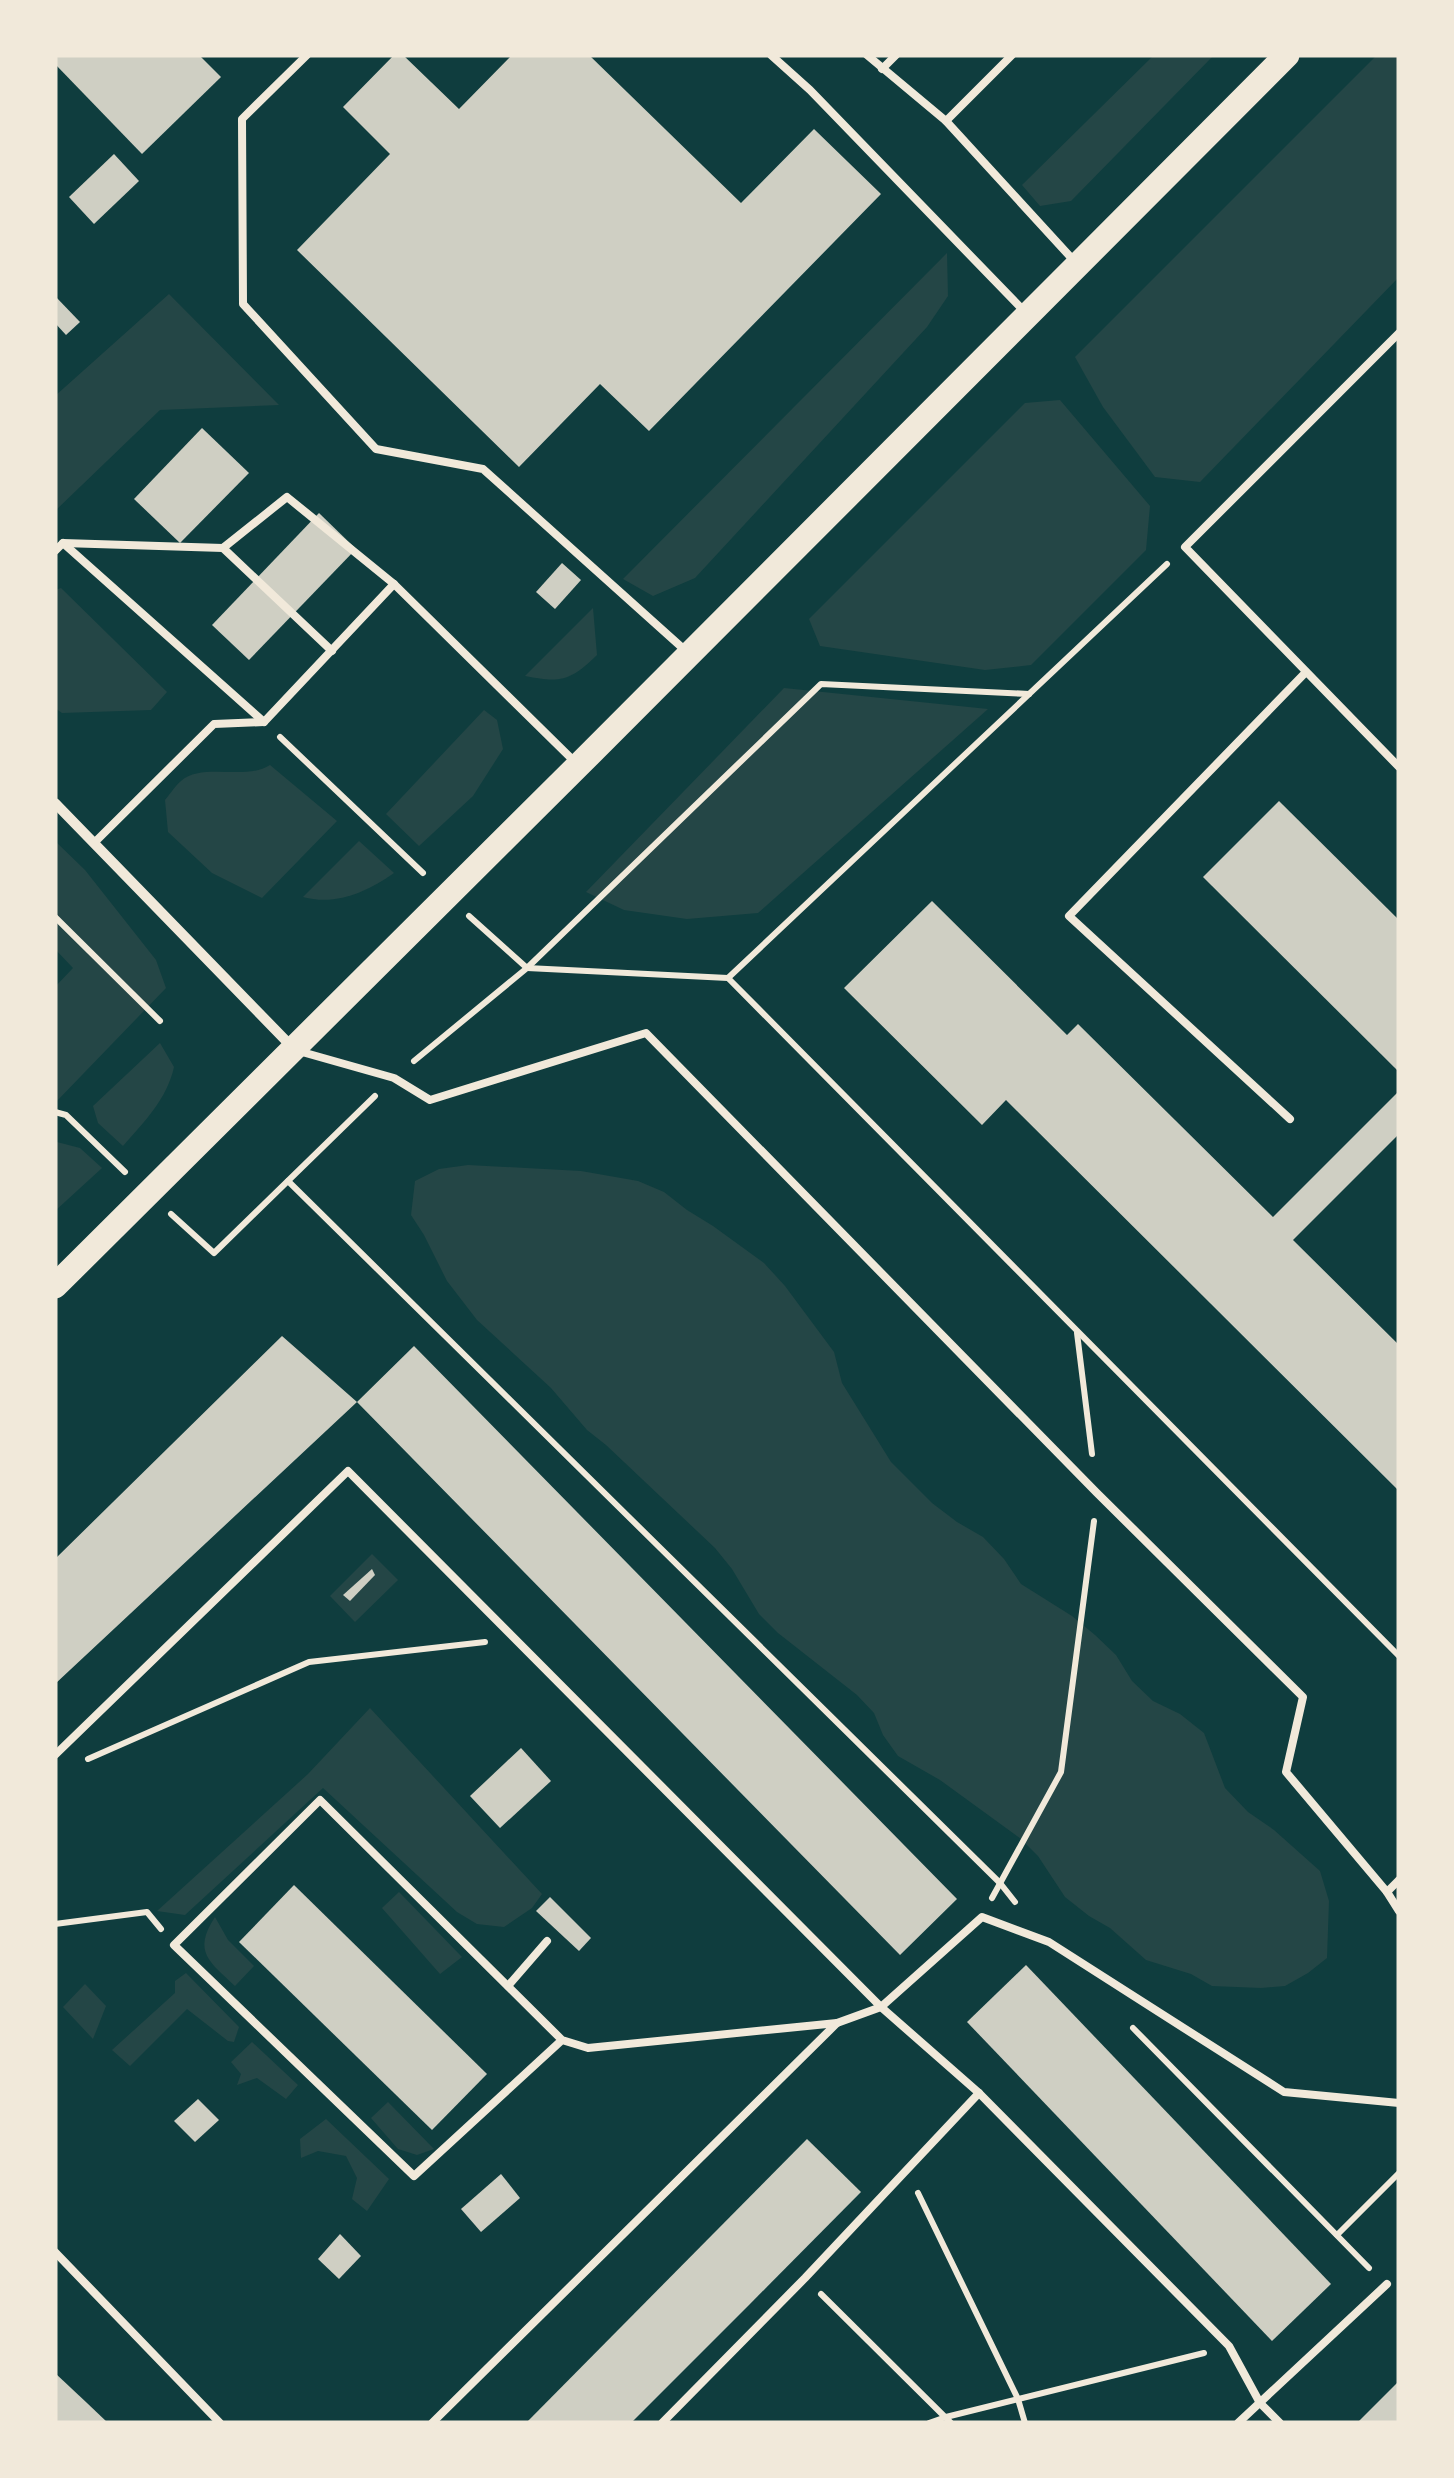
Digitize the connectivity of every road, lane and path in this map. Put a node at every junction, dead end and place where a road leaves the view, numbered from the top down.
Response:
1 (307, 55) edge
2 (771, 55) edge
3 (867, 55) edge
4 (896, 55) edge
5 (1012, 55) edge
6 (1287, 55) edge
7 (882, 69) junction
8 (946, 120) junction
9 (1078, 265) junction
10 (1028, 315) junction
11 (1399, 332) edge
12 (1391, 341) junction
13 (1399, 349) edge
14 (63, 542) junction
15 (224, 548) junction
16 (1185, 548) junction
17 (55, 550) edge
18 (394, 584) junction
19 (332, 651) junction
20 (690, 655) junction
21 (1306, 672) junction
22 (1029, 694) junction
23 (264, 722) junction
24 (578, 766) junction
25 (1399, 767) edge
26 (55, 802) edge
27 (362, 814) dead end
28 (94, 844) junction
29 (55, 916) edge
30 (527, 968) junction
31 (728, 978) junction
32 (160, 1021) dead end
33 (295, 1050) junction
34 (394, 1078) junction
35 (1290, 1118) dead end
36 (288, 1180) junction
37 (214, 1253) dead end
38 (55, 1286) edge
39 (1077, 1333) junction
40 (1097, 1492) junction
41 (515, 1639) junction
42 (1399, 1656) edge
43 (55, 1755) edge
44 (73, 1765) dead end
45 (1399, 1880) edge
46 (1000, 1883) junction
47 (1387, 1892) junction
48 (1399, 1911) edge
49 (982, 1917) junction
50 (55, 1924) edge
51 (546, 1941) dead end
52 (1049, 1942) junction
53 (174, 1945) junction
54 (508, 1986) junction
55 (881, 2007) junction
56 (837, 2023) junction
57 (1131, 2026) dead end
58 (562, 2040) junction
59 (979, 2093) junction
60 (1399, 2103) edge
61 (907, 2170) junction
62 (1399, 2173) edge
63 (1337, 2235) junction
64 (55, 2252) edge
65 (805, 2278) junction
66 (1387, 2284) joint
67 (1229, 2346) junction
68 (1018, 2398) junction
69 (1260, 2403) junction
70 (949, 2420) edge
71 (220, 2423) edge
72 (432, 2423) edge
73 (662, 2423) edge
74 (929, 2423) edge
75 (1025, 2423) edge
76 (1238, 2423) edge
77 (1280, 2423) edge

1 - 20 lane
2 - 10 lane
3 - 7 lane
4 - 7 lane
5 - 8 lane
6 - 9 main road
7 - 8 lane
8 - 9 lane
9 - 10 main road
10 - 20 main road
11 - 12 lane
12 - 13 lane
12 - 16 lane
14 - 15 lane
14 - 17 lane
14 - 23 lane
15 - 18 lane
15 - 19 lane
16 - 21 lane
16 - 22 path
18 - 19 lane
18 - 24 lane
19 - 23 lane
20 - 24 main road
21 - 25 lane
21 - 35 lane
22 - 30 path
22 - 31 path
23 - 27 path
23 - 28 lane
24 - 33 main road
26 - 28 street
28 - 33 street
29 - 32 path
30 - 31 path
30 - 34 path
31 - 39 path
33 - 34 lane
33 - 38 main road
34 - 36 path
34 - 40 lane
36 - 37 path
36 - 46 path
39 - 40 path
39 - 42 path
40 - 46 path
40 - 47 lane
41 - 43 lane
41 - 44 path
41 - 55 lane
45 - 47 lane
46 - 49 path
46 - 52 path
47 - 48 lane
49 - 52 lane
49 - 55 lane
50 - 53 path
51 - 54 lane
52 - 60 lane
53 - 54 lane
53 - 58 lane
54 - 58 lane
55 - 56 lane
55 - 59 lane
56 - 58 lane
56 - 72 lane
57 - 63 path
59 - 61 lane
59 - 67 lane
61 - 65 lane
61 - 68 path
62 - 63 path
63 - 66 path
64 - 71 lane
65 - 70 path
65 - 73 lane
66 - 69 lane
67 - 68 path
67 - 69 lane
68 - 70 path
68 - 75 path
69 - 76 lane
69 - 77 lane
70 - 74 path

